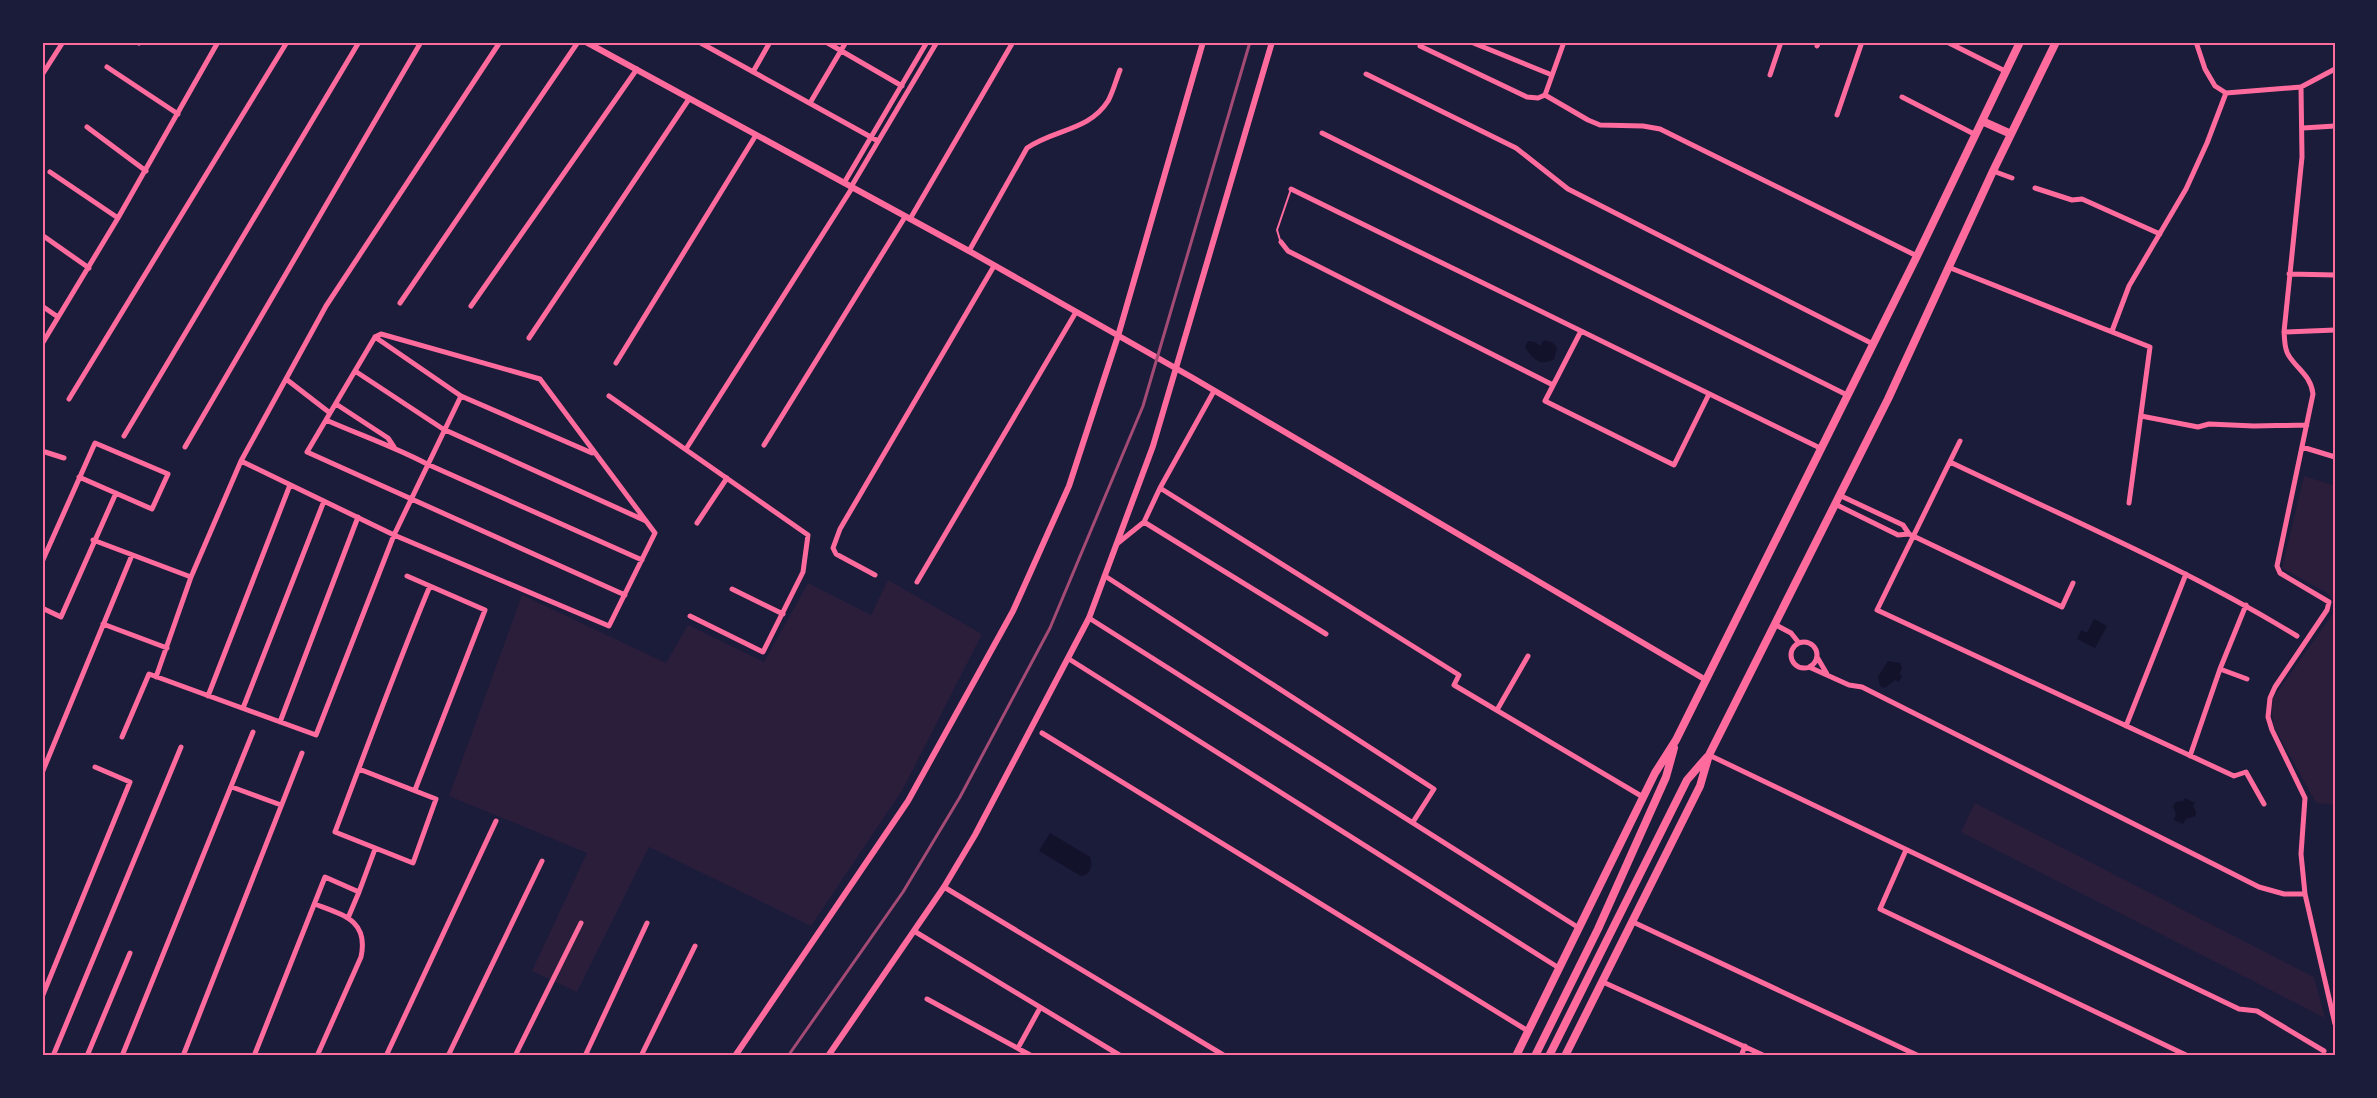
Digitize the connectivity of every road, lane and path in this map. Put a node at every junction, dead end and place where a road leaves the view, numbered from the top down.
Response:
1 (63, 42) edge
2 (218, 42) edge
3 (287, 42) edge
4 (359, 42) edge
5 (421, 42) edge
6 (500, 42) edge
7 (578, 42) edge
8 (586, 42) edge
9 (699, 42) edge
10 (770, 42) edge
11 (826, 42) edge
12 (846, 42) edge
13 (927, 42) edge
14 (937, 42) edge
15 (1013, 42) edge
16 (1203, 42) edge
17 (1272, 42) edge
18 (1421, 42) edge
19 (1470, 42) edge
20 (1564, 42) edge
21 (1781, 42) edge
22 (1862, 42) edge
23 (1947, 42) edge
24 (2020, 42) edge
25 (2056, 42) edge
26 (2196, 42) edge
27 (841, 51) junction
28 (107, 67) dead end
29 (637, 69) junction
30 (2335, 69) edge
31 (1120, 70) dead end
32 (2005, 71) junction
33 (753, 72) junction
34 (1366, 74) dead end
35 (42, 75) edge
36 (1552, 75) junction
37 (1770, 75) dead end
38 (901, 85) junction
39 (2301, 87) junction
40 (908, 90) junction
41 (2226, 93) junction
42 (1545, 94) junction
43 (1902, 98) dead end
44 (689, 99) junction
45 (810, 103) junction
46 (178, 114) junction
47 (1837, 115) dead end
48 (1982, 121) junction
49 (2335, 126) edge
50 (87, 127) dead end
51 (2303, 128) junction
52 (1322, 133) dead end
53 (2011, 134) junction
54 (756, 135) junction
55 (1976, 135) junction
56 (870, 136) junction
57 (878, 141) junction
58 (146, 171) junction
59 (1993, 171) junction
60 (50, 172) dead end
61 (2012, 178) dead end
62 (844, 183) junction
63 (851, 187) junction
64 (2035, 188) dead end
65 (1291, 189) joint
66 (118, 218) junction
67 (908, 218) junction
68 (2160, 234) junction
69 (42, 235) edge
70 (1281, 242) joint
71 (969, 251) junction
72 (1917, 256) junction
73 (994, 266) junction
74 (1948, 267) junction
75 (89, 268) junction
76 (2289, 274) junction
77 (2335, 275) edge
78 (400, 303) dead end
79 (42, 306) edge
80 (471, 306) dead end
81 (1076, 312) junction
82 (58, 317) junction
83 (2112, 330) junction
84 (2335, 330) edge
85 (1581, 331) junction
86 (2284, 332) junction
87 (1118, 336) junction
88 (375, 337) junction
89 (529, 338) dead end
90 (42, 344) edge
91 (1873, 344) junction
92 (616, 363) dead end
93 (1176, 369) junction
94 (355, 371) junction
95 (286, 379) junction
96 (1553, 385) junction
97 (1214, 391) junction
98 (1709, 394) junction
99 (1847, 395) junction
100 (461, 396) junction
101 (609, 396) dead end
102 (69, 399) dead end
103 (336, 404) junction
104 (330, 413) junction
105 (2141, 416) junction
106 (326, 420) junction
107 (2307, 425) junction
108 (443, 429) junction
109 (124, 436) dead end
110 (1960, 441) dead end
111 (764, 445) dead end
112 (185, 447) dead end
113 (394, 447) junction
114 (2302, 447) junction
115 (1820, 448) junction
116 (686, 449) junction
117 (42, 451) edge
118 (595, 454) junction
119 (2335, 457) edge
120 (64, 458) dead end
121 (241, 461) junction
122 (1950, 462) junction
123 (428, 464) junction
124 (79, 477) junction
125 (728, 478) junction
126 (290, 485) junction
127 (1160, 488) junction
128 (116, 493) junction
129 (1839, 495) junction
130 (410, 500) junction
131 (324, 501) junction
132 (2129, 502) dead end
133 (1835, 504) junction
134 (358, 517) junction
135 (647, 521) junction
136 (1144, 522) junction
137 (697, 523) dead end
138 (394, 534) junction
139 (1911, 536) junction
140 (93, 540) junction
141 (1118, 543) junction
142 (132, 555) junction
143 (642, 561) junction
144 (42, 562) edge
145 (2186, 574) junction
146 (875, 575) dead end
147 (406, 576) dead end
148 (1105, 576) junction
149 (191, 577) junction
150 (917, 582) dead end
151 (2073, 583) dead end
152 (430, 586) junction
153 (732, 589) dead end
154 (625, 595) junction
155 (2246, 605) junction
156 (42, 608) edge
157 (783, 614) junction
158 (690, 616) dead end
159 (1089, 618) junction
160 (104, 624) junction
161 (1776, 625) junction
162 (1326, 634) dead end
163 (2297, 636) dead end
164 (1799, 643) junction
165 (167, 648) junction
166 (1528, 656) dead end
167 (1817, 657) junction
168 (1069, 659) junction
169 (1809, 667) junction
170 (2220, 669) junction
171 (1828, 675) junction
172 (156, 677) junction
173 (2247, 679) dead end
174 (1706, 680) junction
175 (208, 696) junction
176 (243, 708) junction
177 (1497, 710) junction
178 (280, 722) junction
179 (2126, 726) junction
180 (253, 732) dead end
181 (1042, 733) dead end
182 (122, 737) dead end
183 (1676, 740) junction
184 (181, 747) dead end
185 (302, 753) dead end
186 (1708, 756) junction
187 (2190, 756) junction
188 (94, 767) dead end
189 (359, 769) junction
190 (42, 773) edge
191 (232, 787) junction
192 (416, 790) junction
193 (1643, 797) junction
194 (2264, 804) dead end
195 (281, 805) junction
196 (496, 821) dead end
197 (1413, 822) junction
198 (375, 849) junction
199 (1906, 850) junction
200 (542, 861) dead end
201 (944, 887) junction
202 (359, 892) junction
203 (2305, 894) junction
204 (315, 904) junction
205 (348, 918) junction
206 (1634, 922) junction
207 (581, 923) dead end
208 (647, 923) dead end
209 (1579, 928) junction
210 (914, 932) junction
211 (695, 946) dead end
212 (130, 953) dead end
213 (1559, 968) junction
214 (1603, 982) junction
215 (42, 997) edge
216 (927, 999) dead end
217 (1040, 1008) junction
218 (2335, 1024) edge
219 (1528, 1031) junction
220 (1745, 1046) junction
221 (1018, 1048) junction
222 (2324, 1051) dead end
223 (53, 1056) edge
224 (87, 1056) edge
225 (122, 1056) edge
226 (183, 1056) edge
227 (254, 1056) edge
228 (317, 1056) edge
229 (386, 1056) edge
230 (448, 1056) edge
231 (515, 1056) edge
232 (585, 1056) edge
233 (641, 1056) edge
234 (735, 1056) edge
235 (828, 1056) edge
236 (1032, 1056) edge
237 (1121, 1056) edge
238 (1224, 1056) edge
239 (1516, 1056) edge
240 (1534, 1056) edge
241 (1549, 1056) edge
242 (1565, 1056) edge
243 (1741, 1056) edge
244 (1765, 1056) edge
245 (1919, 1056) edge
246 (2188, 1056) edge

1 - 35 street
2 - 46 street
3 - 102 street
4 - 109 street
5 - 112 street
6 - 95 street
7 - 78 street
8 - 29 street
9 - 33 street
10 - 33 street
11 - 27 street
12 - 27 street
13 - 38 street
14 - 40 street
15 - 67 street
16 - 87 street
17 - 93 street
18 - 42 street
19 - 36 street
20 - 36 street
21 - 37 street
22 - 47 street
23 - 32 street
24 - 32 highway
25 - 53 highway
26 - 41 street
27 - 38 street
27 - 45 street
28 - 46 street
29 - 44 street
29 - 80 street
30 - 39 street
31 - 71 street
32 - 48 highway
33 - 45 street
34 - 91 street
36 - 42 street
38 - 40 street
38 - 56 street
39 - 41 street
39 - 51 street
40 - 57 street
41 - 68 street
42 - 72 street
43 - 55 street
44 - 54 street
44 - 89 street
45 - 56 street
46 - 58 street
48 - 53 highway
48 - 55 highway
49 - 51 street
50 - 58 street
51 - 76 street
52 - 99 street
53 - 59 highway
54 - 62 street
54 - 92 street
55 - 72 highway
56 - 57 street
56 - 62 street
57 - 63 street
58 - 66 street
59 - 61 street
59 - 74 highway
60 - 66 street
62 - 63 street
63 - 67 street
63 - 116 street
64 - 68 street
65 - 70 lane
65 - 85 street
66 - 75 street
67 - 71 street
67 - 111 street
68 - 83 street
69 - 75 street
70 - 96 street
71 - 73 street
72 - 91 highway
73 - 81 street
73 - 146 street
74 - 83 street
74 - 129 highway
75 - 82 street
76 - 77 street
76 - 86 street
79 - 82 street
81 - 87 street
81 - 150 street
82 - 90 street
83 - 105 street
84 - 86 street
85 - 96 street
85 - 98 street
86 - 107 street
87 - 93 street
87 - 234 street
88 - 94 street
88 - 100 street
88 - 118 street
91 - 99 highway
93 - 97 street
93 - 141 street
94 - 103 street
94 - 108 street
95 - 104 street
95 - 121 street
96 - 98 street
97 - 127 street
97 - 174 street
98 - 115 street
99 - 115 highway
100 - 108 street
100 - 118 street
101 - 116 street
103 - 104 street
103 - 113 street
104 - 106 street
105 - 107 street
105 - 132 street
106 - 113 street
106 - 130 street
107 - 114 street
108 - 123 street
108 - 135 street
110 - 122 street
113 - 123 street
114 - 119 street
114 - 203 street
115 - 174 highway
116 - 125 street
117 - 120 street
118 - 135 street
121 - 126 street
121 - 149 street
122 - 139 street
122 - 145 street
123 - 130 street
123 - 143 street
124 - 128 street
124 - 128 street
124 - 144 street
125 - 137 street
125 - 157 street
126 - 131 street
126 - 175 street
127 - 136 street
127 - 177 street
128 - 140 street
129 - 133 highway
129 - 139 street
130 - 138 street
130 - 154 street
131 - 134 street
131 - 176 street
133 - 139 street
133 - 161 highway
134 - 138 street
134 - 178 street
135 - 143 street
136 - 141 street
136 - 162 street
138 - 154 street
138 - 178 street
139 - 151 street
139 - 179 street
140 - 142 street
140 - 156 street
141 - 148 street
142 - 149 street
142 - 160 street
143 - 154 street
145 - 155 street
145 - 179 street
147 - 152 street
148 - 159 street
148 - 197 street
149 - 165 street
152 - 189 street
152 - 192 street
153 - 157 street
155 - 163 street
155 - 170 street
157 - 158 street
159 - 168 street
159 - 197 street
160 - 165 street
160 - 190 street
161 - 164 street
161 - 186 highway
164 - 167 street
164 - 169 street
165 - 172 street
166 - 177 street
167 - 169 street
167 - 171 street
168 - 201 street
168 - 213 street
169 - 171 street
170 - 173 street
170 - 187 street
171 - 203 street
172 - 175 street
172 - 182 street
174 - 183 highway
175 - 176 street
176 - 178 street
177 - 193 street
179 - 187 street
180 - 191 street
181 - 219 street
183 - 193 highway
183 - 240 highway
184 - 223 street
185 - 195 street
186 - 199 street
186 - 206 highway
186 - 241 highway
187 - 194 street
188 - 215 street
189 - 192 street
189 - 198 street
191 - 195 street
191 - 225 street
192 - 198 street
193 - 209 highway
195 - 226 street
196 - 229 street
197 - 209 street
198 - 202 street
199 - 222 street
199 - 246 street
200 - 230 street
201 - 210 street
201 - 238 street
202 - 204 street
202 - 205 street
203 - 218 street
204 - 205 street
204 - 227 street
205 - 228 street
206 - 214 highway
206 - 245 street
207 - 231 street
208 - 232 street
209 - 213 highway
210 - 217 street
210 - 235 street
211 - 233 street
212 - 224 street
213 - 219 highway
214 - 220 street
214 - 242 highway
216 - 221 street
217 - 221 street
217 - 237 street
219 - 239 highway
220 - 243 street
220 - 244 street
221 - 236 street

